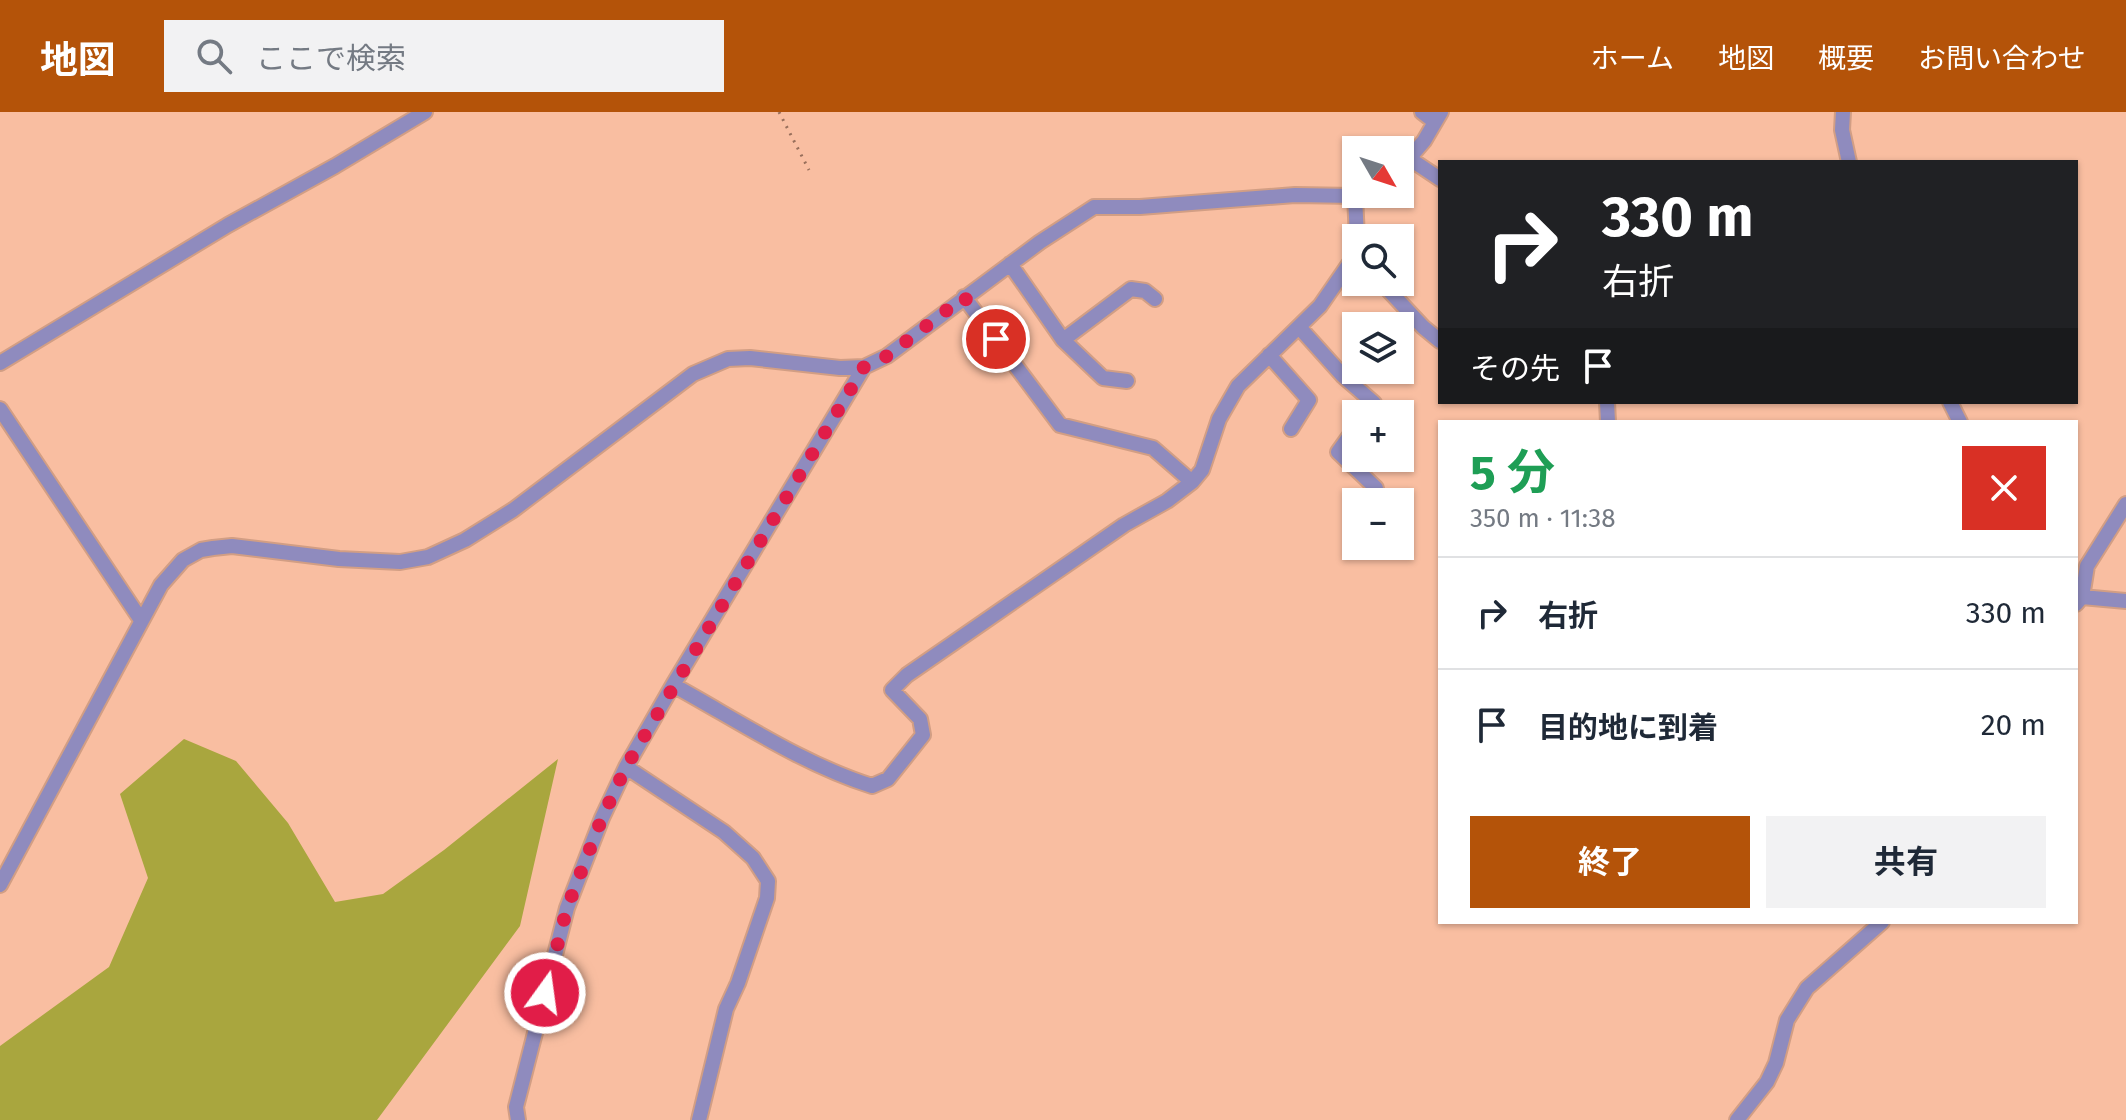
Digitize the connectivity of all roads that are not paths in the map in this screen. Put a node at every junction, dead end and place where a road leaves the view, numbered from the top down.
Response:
1 (425, 112) edge
2 (1422, 112) edge
3 (1843, 112) edge
4 (1438, 117) edge
5 (1414, 151) edge
6 (1849, 160) edge
7 (1414, 168) edge
8 (1438, 178) edge
9 (1342, 195) edge
10 (1010, 264) junction
11 (1342, 274) edge
12 (1394, 296) edge
13 (964, 297) junction
14 (1155, 299) dead end
15 (1299, 327) junction
16 (1438, 339) edge
17 (1063, 340) junction
18 (1269, 355) junction
19 (0, 363) edge
20 (864, 367) junction
21 (1127, 381) dead end
22 (1371, 400) edge
23 (0, 409) edge
24 (1291, 429) dead end
25 (1359, 472) edge
26 (1192, 482) junction
27 (1376, 488) dead end
28 (2126, 504) edge
29 (2079, 601) edge
30 (2126, 601) edge
31 (141, 620) junction
32 (673, 685) junction
33 (626, 767) junction
34 (0, 885) edge
35 (1880, 924) edge
36 (518, 1120) edge
37 (699, 1120) edge
38 (1737, 1120) edge

1 - 19 street
2 - 4 street
3 - 6 street
4 - 5 street
7 - 8 street
9 - 10 street
10 - 13 street
10 - 17 street
11 - 15 street
12 - 16 street
13 - 20 street
13 - 26 street
14 - 17 street
15 - 18 street
15 - 22 street
17 - 21 street
18 - 24 street
18 - 26 street
20 - 31 street
20 - 32 street
23 - 31 street
25 - 27 street
26 - 32 street
28 - 29 street
29 - 30 street
31 - 34 street
32 - 33 street
33 - 36 street
33 - 37 street
35 - 38 street

